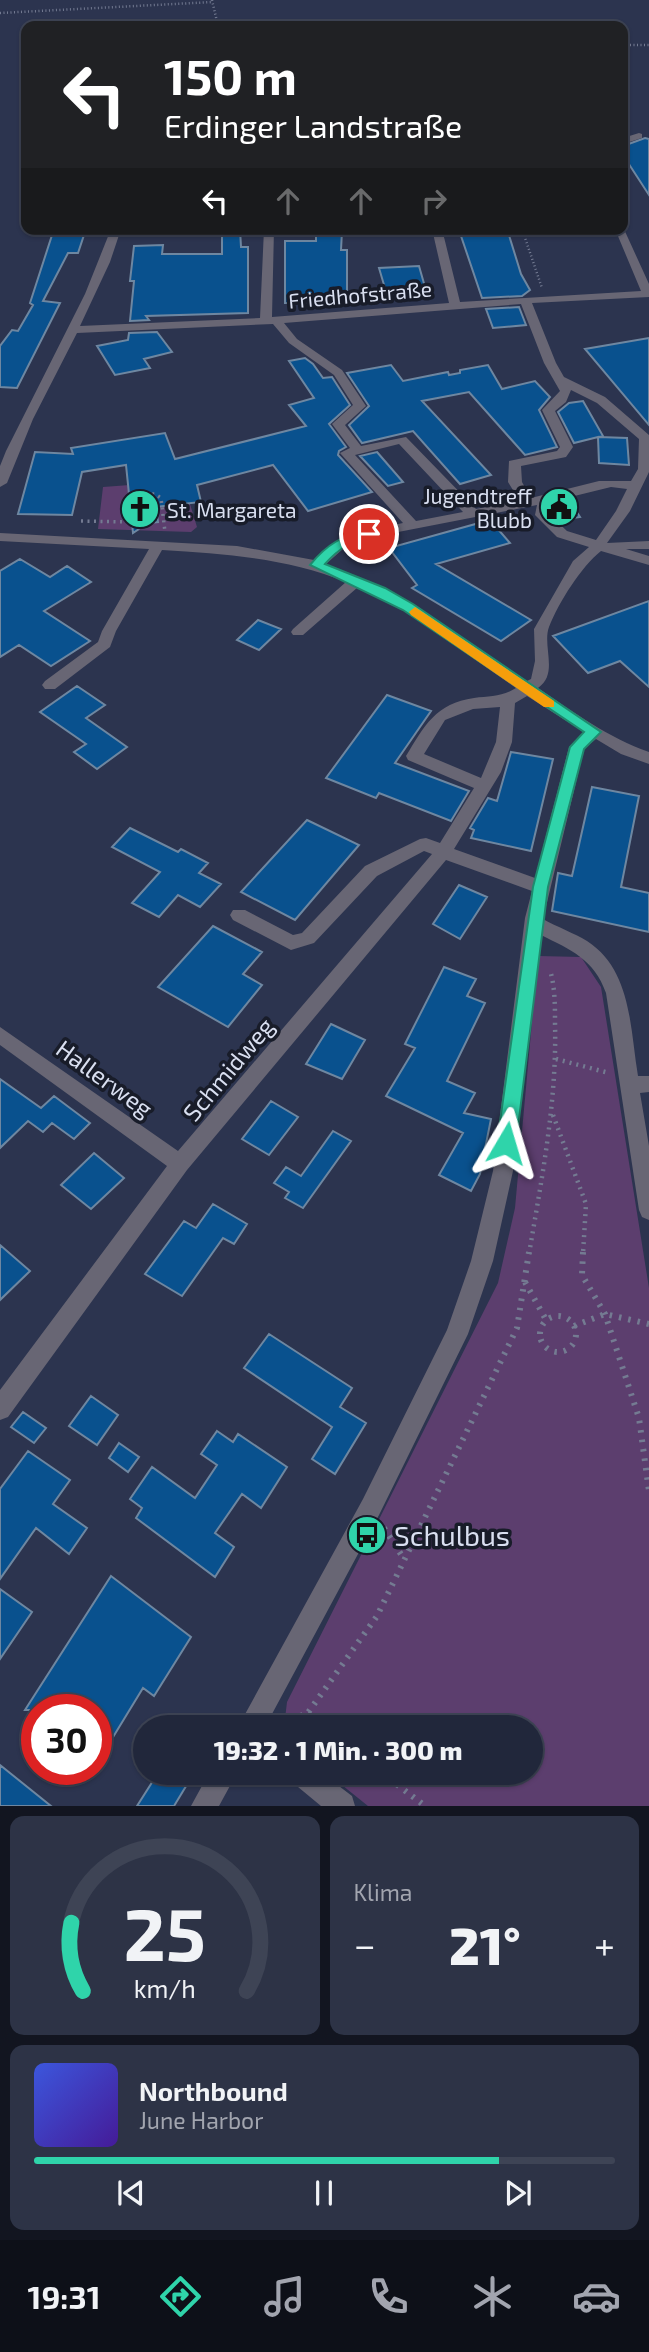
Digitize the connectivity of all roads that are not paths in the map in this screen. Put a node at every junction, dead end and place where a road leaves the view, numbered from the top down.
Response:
1 (639, 136) dead end
2 (628, 139) edge
3 (114, 235) edge
4 (269, 235) edge
5 (438, 235) edge
6 (623, 235) edge
7 (649, 295) edge
8 (525, 300) junction
9 (455, 306) junction
10 (271, 321) junction
11 (74, 330) junction
12 (560, 379) junction
13 (358, 450) junction
14 (0, 483) edge
15 (640, 486) edge
16 (544, 500) junction
17 (527, 503) junction
18 (472, 513) junction
19 (412, 525) junction
20 (0, 537) edge
21 (158, 545) junction
22 (598, 545) junction
23 (649, 545) edge
24 (649, 561) edge
25 (317, 565) junction
26 (356, 581) junction
27 (298, 632) dead end
28 (50, 685) dead end
29 (528, 689) junction
30 (508, 701) junction
31 (594, 732) junction
32 (649, 758) edge
33 (484, 786) junction
34 (443, 852) junction
35 (541, 887) junction
36 (239, 915) dead end
37 (534, 923) junction
38 (0, 1035) edge
39 (636, 1082) edge
40 (180, 1164) junction
41 (649, 1210) edge
42 (0, 1409) edge
43 (258, 1715) edge
44 (217, 1785) edge
45 (316, 1785) edge
46 (204, 1806) edge
47 (342, 1806) edge

1 - 2 street
3 - 11 street
4 - 10 street
5 - 9 street
6 - 7 street
7 - 8 street, Friedhofstraße
8 - 9 street, Friedhofstraße
8 - 12 street
9 - 10 street, Friedhofstraße
10 - 11 street, Friedhofstraße
10 - 13 street
11 - 14 street
12 - 15 street
12 - 17 street
13 - 18 street
13 - 19 street
15 - 16 street
15 - 22 street
16 - 17 street
16 - 22 street
17 - 18 street
18 - 19 street
19 - 25 street
20 - 21 street
21 - 25 street
21 - 28 street
22 - 23 street
22 - 24 street
22 - 29 street
25 - 26 street
26 - 27 street
26 - 29 street
29 - 30 street
29 - 31 street
30 - 33 street, Schmidweg
30 - 33 street
31 - 32 street
31 - 35 street
33 - 34 street, Schmidweg
34 - 35 street
34 - 36 street
34 - 40 street, Schmidweg
35 - 37 street
37 - 39 street
37 - 43 street
38 - 40 street, Hallerweg
39 - 41 street
40 - 42 street, Schmidweg
44 - 46 street
45 - 47 street

